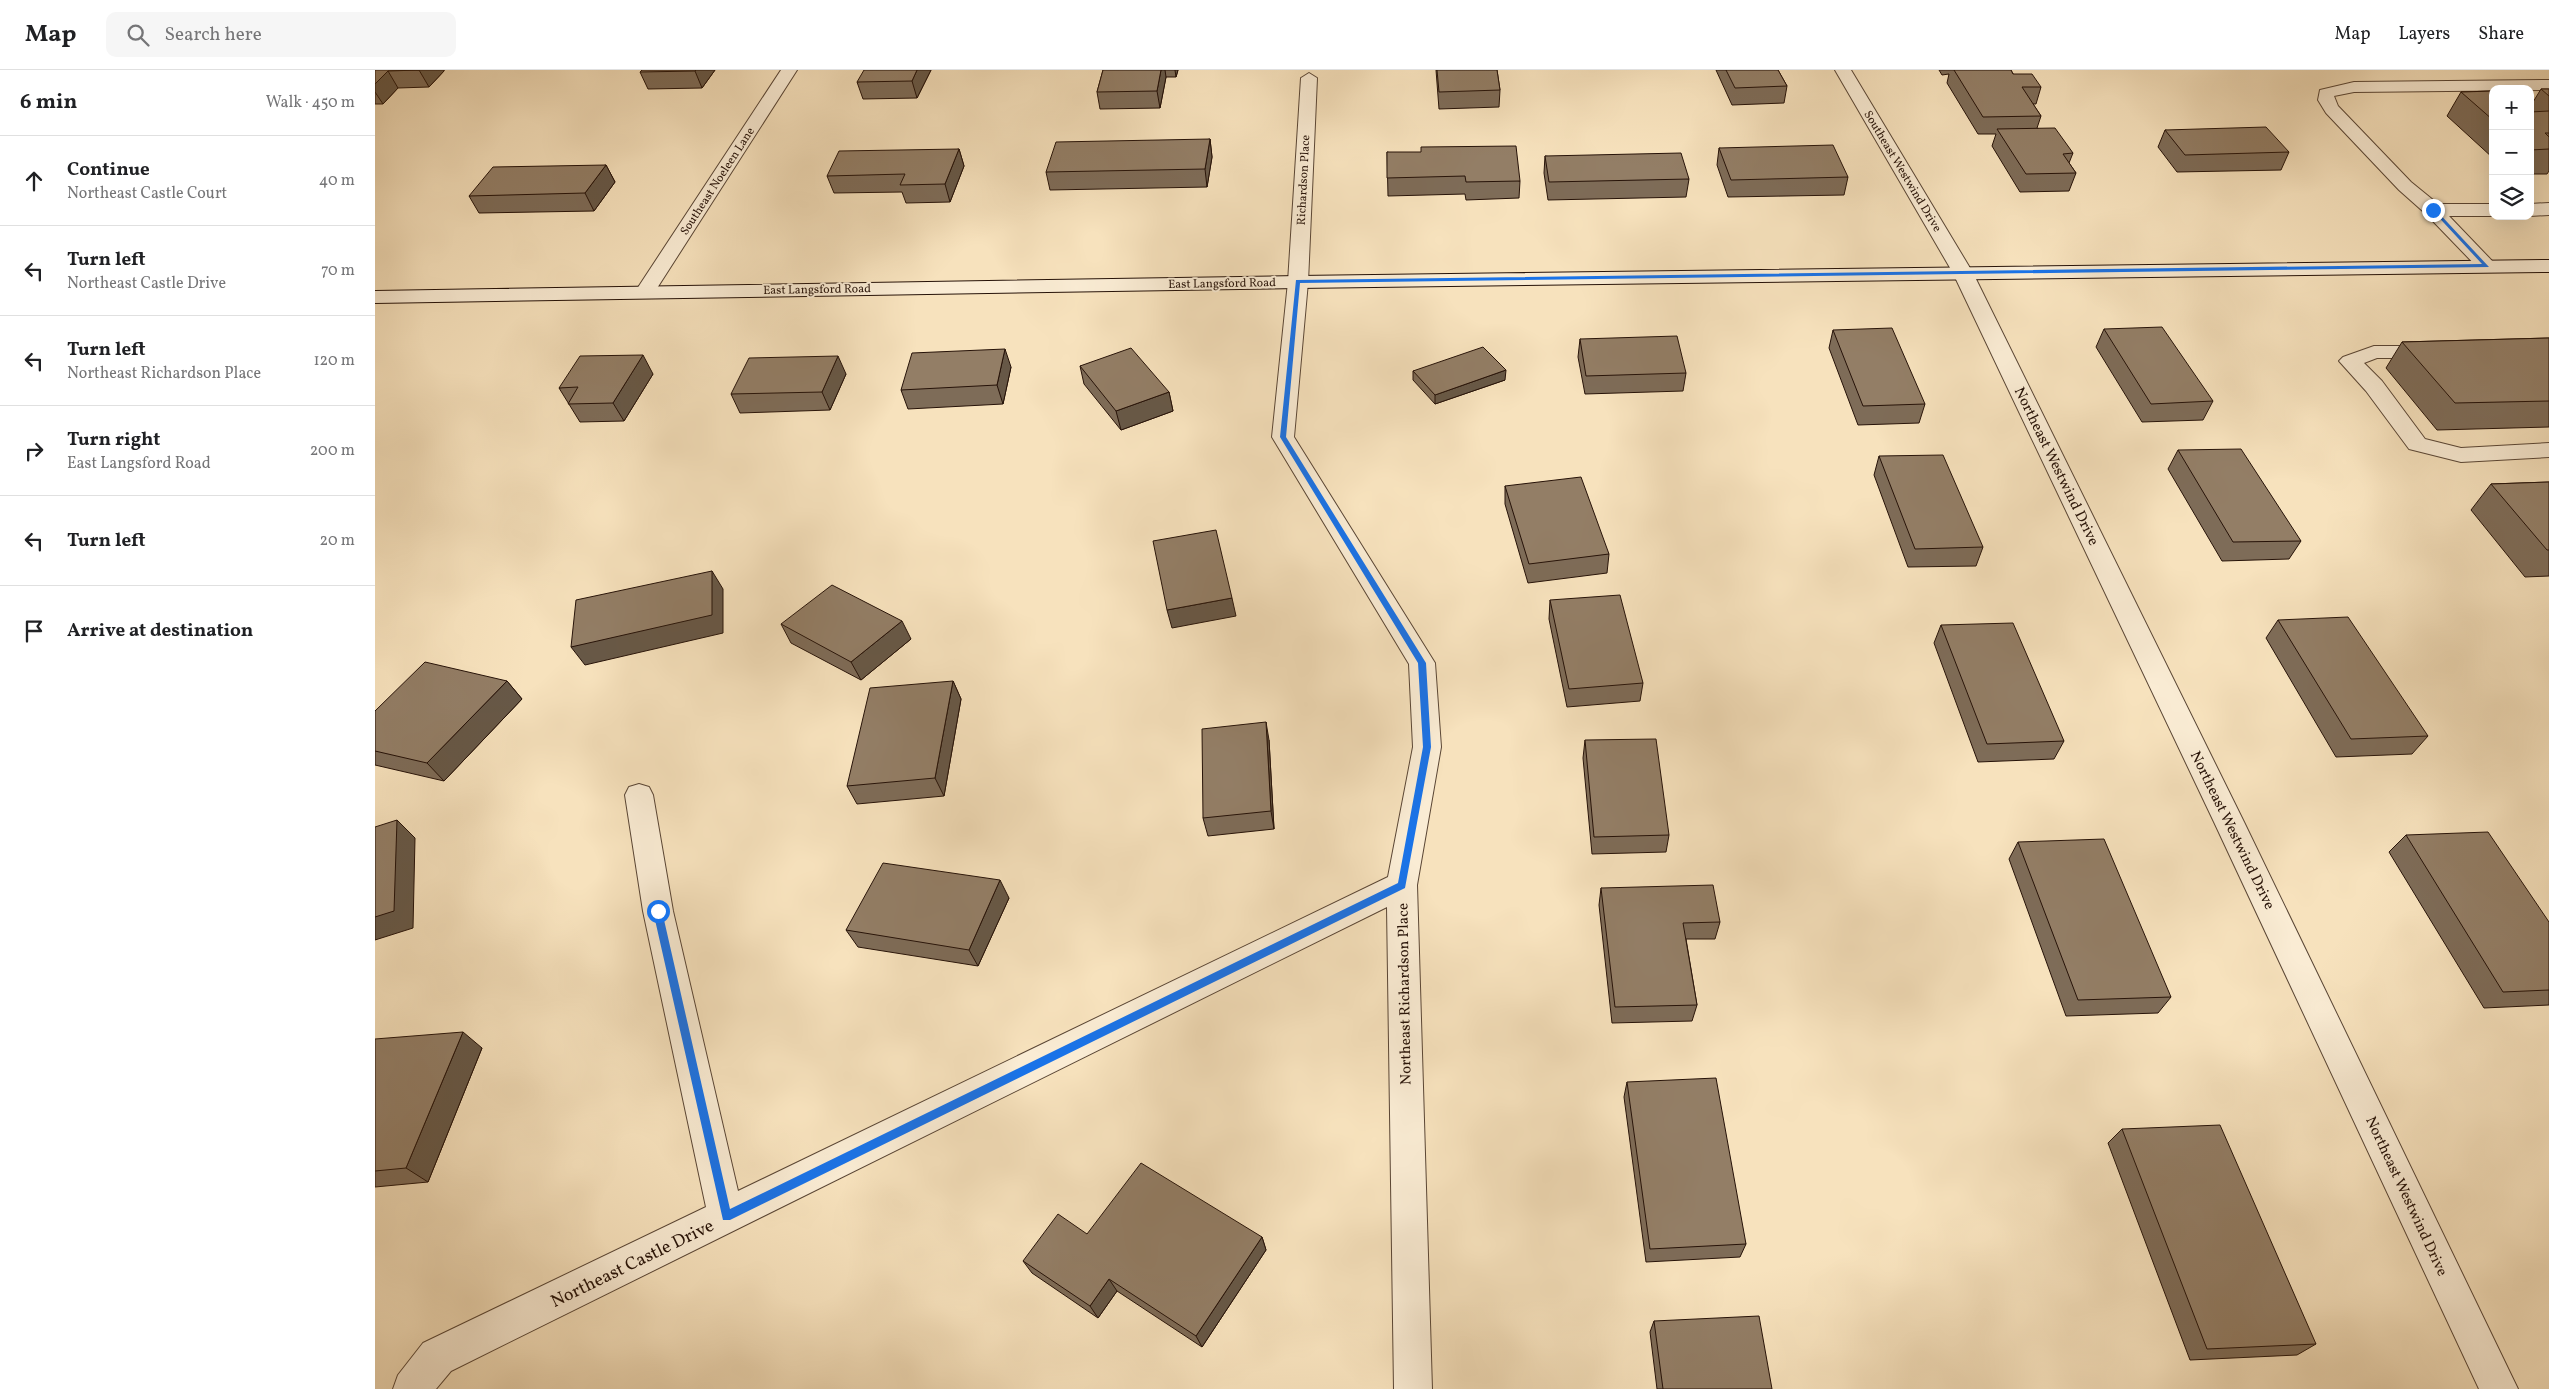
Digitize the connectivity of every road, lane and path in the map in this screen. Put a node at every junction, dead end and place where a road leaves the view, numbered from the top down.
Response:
1 (789, 70) edge
2 (1843, 70) edge
3 (1309, 78) dead end
4 (2549, 85) edge
5 (2549, 209) edge
6 (2433, 210) junction
7 (2489, 210) edge
8 (2534, 210) edge
9 (2487, 266) junction
10 (2548, 267) edge
11 (1963, 273) junction
12 (1298, 282) junction
13 (645, 292) junction
14 (375, 297) edge
15 (2452, 353) edge
16 (2549, 450) edge
17 (639, 795) dead end
18 (1402, 885) junction
19 (726, 1217) junction
20 (412, 1389) edge
21 (1413, 1389) edge
22 (2499, 1389) edge

1 - 13 street, Southeast Noeleen Lane
2 - 11 street, Southeast Westwind Drive
3 - 12 street, Richardson Place
4 - 6 street
5 - 8 street
6 - 7 street
6 - 9 street
9 - 10 street, East Langsford Road
9 - 11 street, East Langsford Road
11 - 12 street, East Langsford Road
11 - 22 street, Northeast Westwind Drive
12 - 13 street, East Langsford Road
12 - 18 street, Northeast Richardson Place
13 - 14 street, East Langsford Road
15 - 16 street
17 - 19 street
18 - 19 street, Northeast Castle Drive
18 - 21 street, Northeast Richardson Place
19 - 20 street, Northeast Castle Drive

